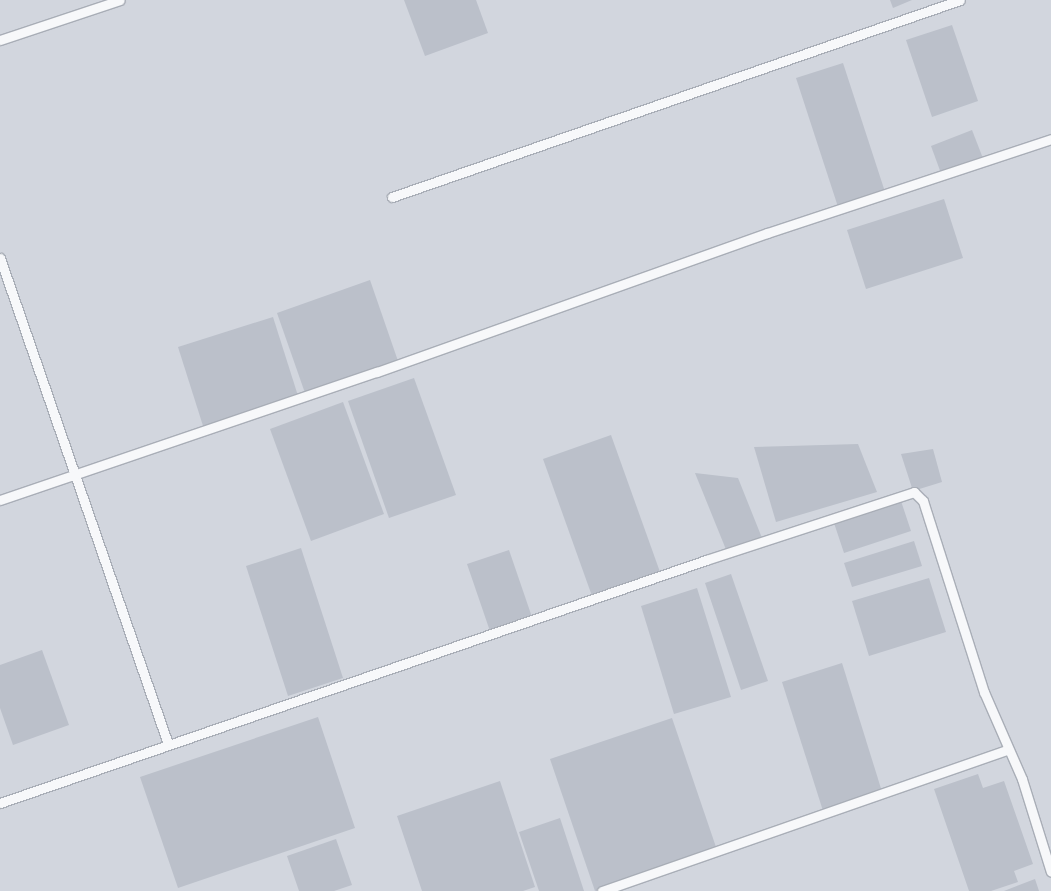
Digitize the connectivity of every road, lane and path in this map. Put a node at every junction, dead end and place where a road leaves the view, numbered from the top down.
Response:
1 (120, 0) edge
2 (960, 0) edge
3 (0, 40) edge
4 (1051, 139) edge
5 (392, 197) dead end
6 (0, 258) edge
7 (75, 475) junction
8 (0, 500) edge
9 (168, 744) junction
10 (1008, 750) junction
11 (0, 804) edge
12 (1051, 872) edge
13 (602, 891) edge

1 - 3 lane
2 - 5 lane
4 - 7 lane
6 - 7 lane
7 - 8 lane
7 - 9 lane
9 - 10 lane
9 - 11 lane
10 - 12 lane
10 - 13 lane

